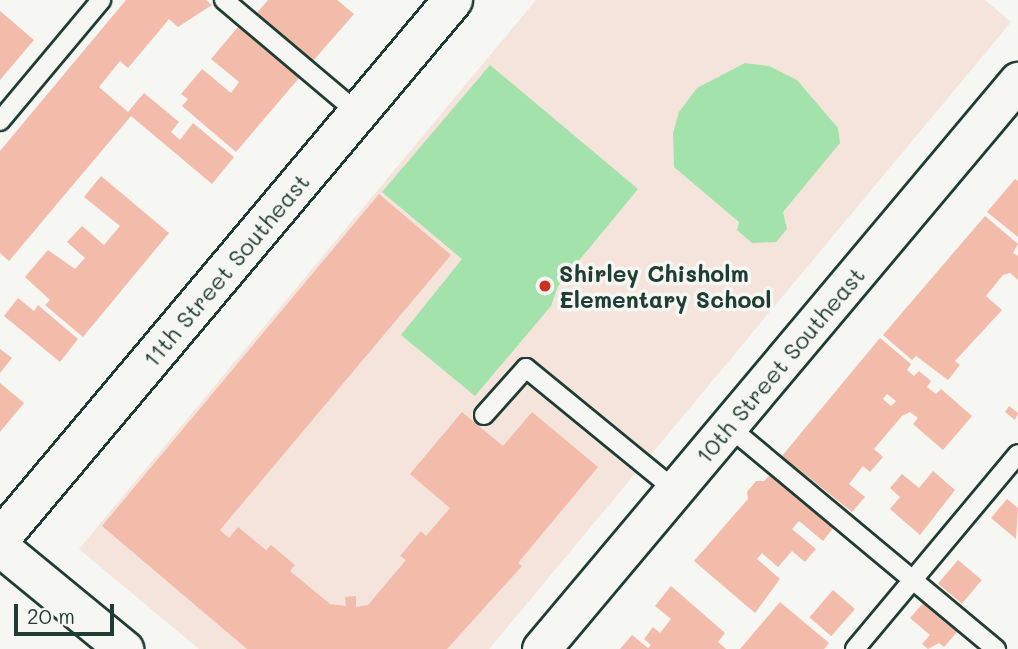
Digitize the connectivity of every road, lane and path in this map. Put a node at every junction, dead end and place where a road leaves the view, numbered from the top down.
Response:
1 (101, 0) edge
2 (225, 0) edge
3 (453, 0) edge
4 (1018, 81) edge
5 (358, 113) junction
6 (0, 121) edge
7 (484, 415) dead end
8 (728, 426) junction
9 (1018, 454) edge
10 (675, 490) junction
11 (0, 540) edge
12 (0, 547) edge
13 (913, 580) junction
14 (124, 649) edge
15 (541, 649) edge
16 (855, 649) edge
17 (996, 649) edge

1 - 6 lane
2 - 5 lane
3 - 5 main road, 11th Street Southeast
4 - 8 street, 10th Street Southeast
5 - 11 main road, 11th Street Southeast
7 - 10 lane
8 - 10 street, 10th Street Southeast
8 - 13 lane
9 - 13 lane
10 - 15 street, 10th Street Southeast
12 - 14 street
13 - 16 lane
13 - 17 lane

